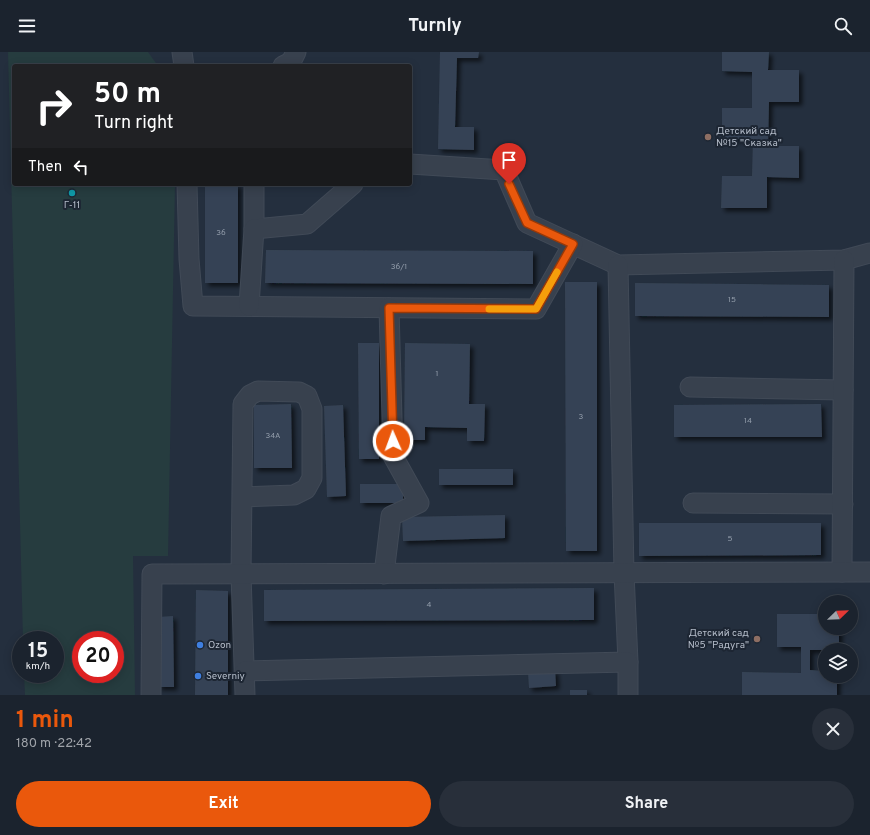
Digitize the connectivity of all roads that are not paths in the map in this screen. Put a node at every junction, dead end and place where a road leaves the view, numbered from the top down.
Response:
1 (182, 52) edge
2 (296, 52) edge
3 (184, 64) edge
4 (287, 64) edge
5 (412, 164) edge
6 (187, 186) edge
7 (254, 186) edge
8 (351, 186) edge
9 (254, 230) junction
10 (573, 244) junction
11 (870, 253) edge
12 (844, 260) junction
13 (618, 265) junction
14 (249, 306) junction
15 (389, 308) junction
16 (690, 387) dead end
17 (843, 390) junction
18 (242, 497) junction
19 (693, 503) dead end
20 (843, 504) junction
21 (842, 572) junction
22 (870, 572) edge
23 (624, 573) junction
24 (241, 574) junction
25 (384, 574) junction
26 (628, 662) junction
27 (245, 671) junction
28 (151, 695) edge
29 (245, 695) edge
30 (628, 695) edge

1 - 3 lane
2 - 4 lane
5 - 10 lane
6 - 14 lane
7 - 9 lane
8 - 9 lane
9 - 14 lane
10 - 13 lane
10 - 15 lane
11 - 12 lane
12 - 13 lane
12 - 17 lane
13 - 23 lane
14 - 15 lane
15 - 25 lane
16 - 17 lane
17 - 20 lane
18 - 18 lane
18 - 24 lane
19 - 20 lane
20 - 21 lane
21 - 22 lane
21 - 23 lane
23 - 25 lane
23 - 26 lane
24 - 25 lane
24 - 27 lane
24 - 28 lane
26 - 27 lane
26 - 30 lane
27 - 29 lane

